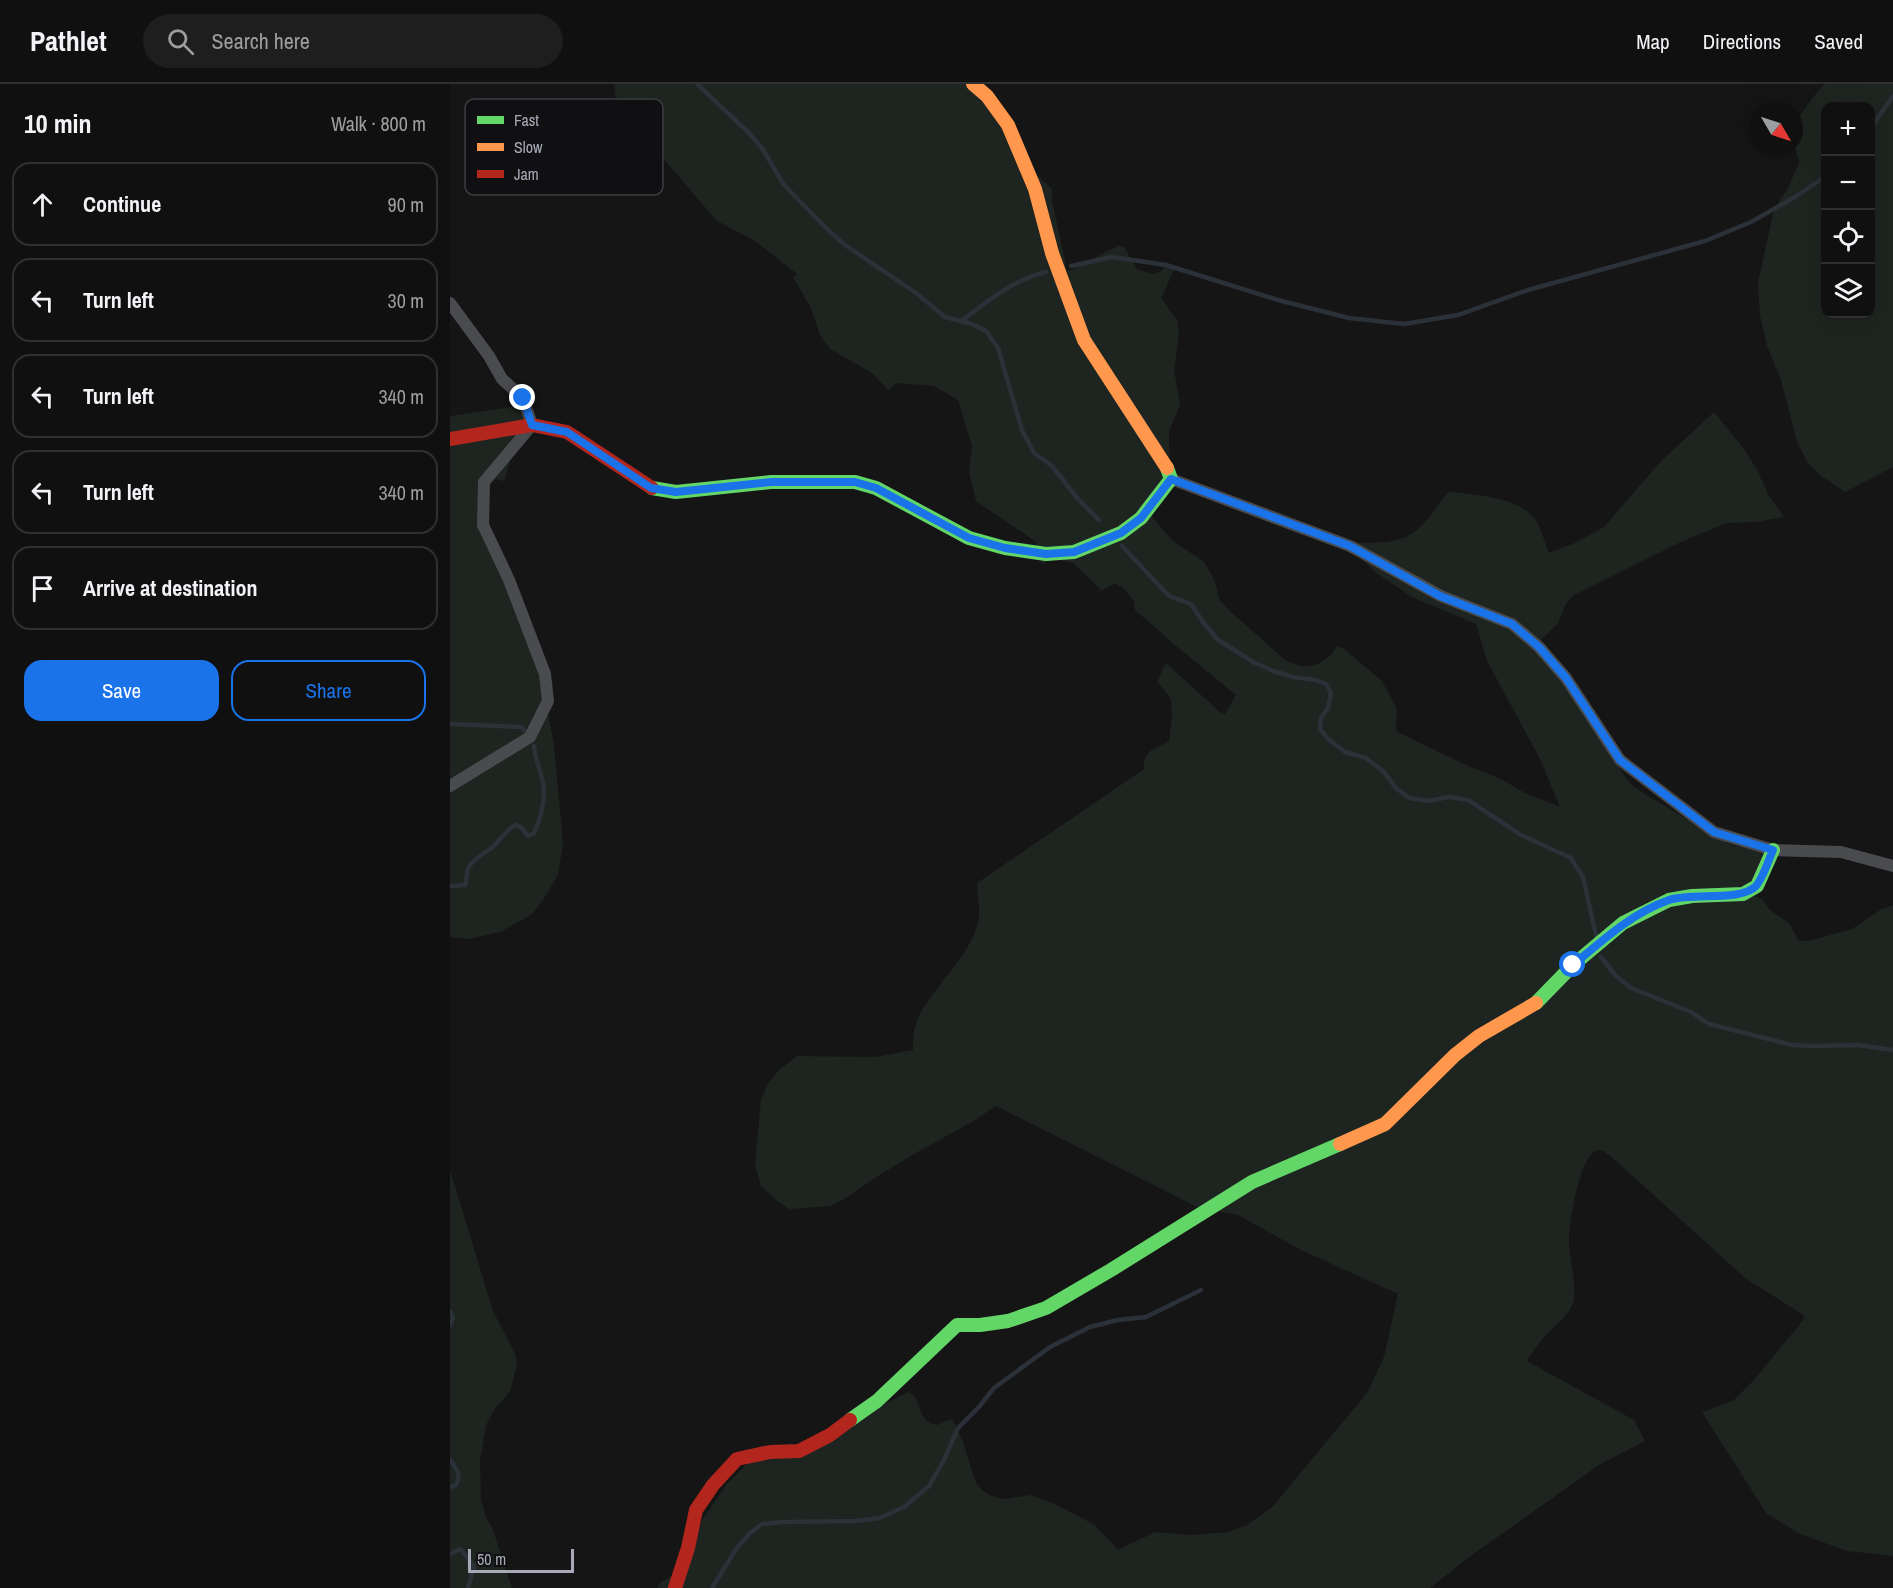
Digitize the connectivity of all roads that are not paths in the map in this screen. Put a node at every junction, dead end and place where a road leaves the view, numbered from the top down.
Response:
1 (972, 84) edge
2 (450, 303) edge
3 (532, 425) junction
4 (450, 439) edge
5 (1171, 479) junction
6 (450, 786) edge
7 (1773, 850) junction
8 (1893, 866) edge
9 (675, 1588) edge

1 - 5 street
2 - 3 street
3 - 4 street
3 - 5 street
3 - 6 street
5 - 7 street
7 - 8 street
7 - 9 street

